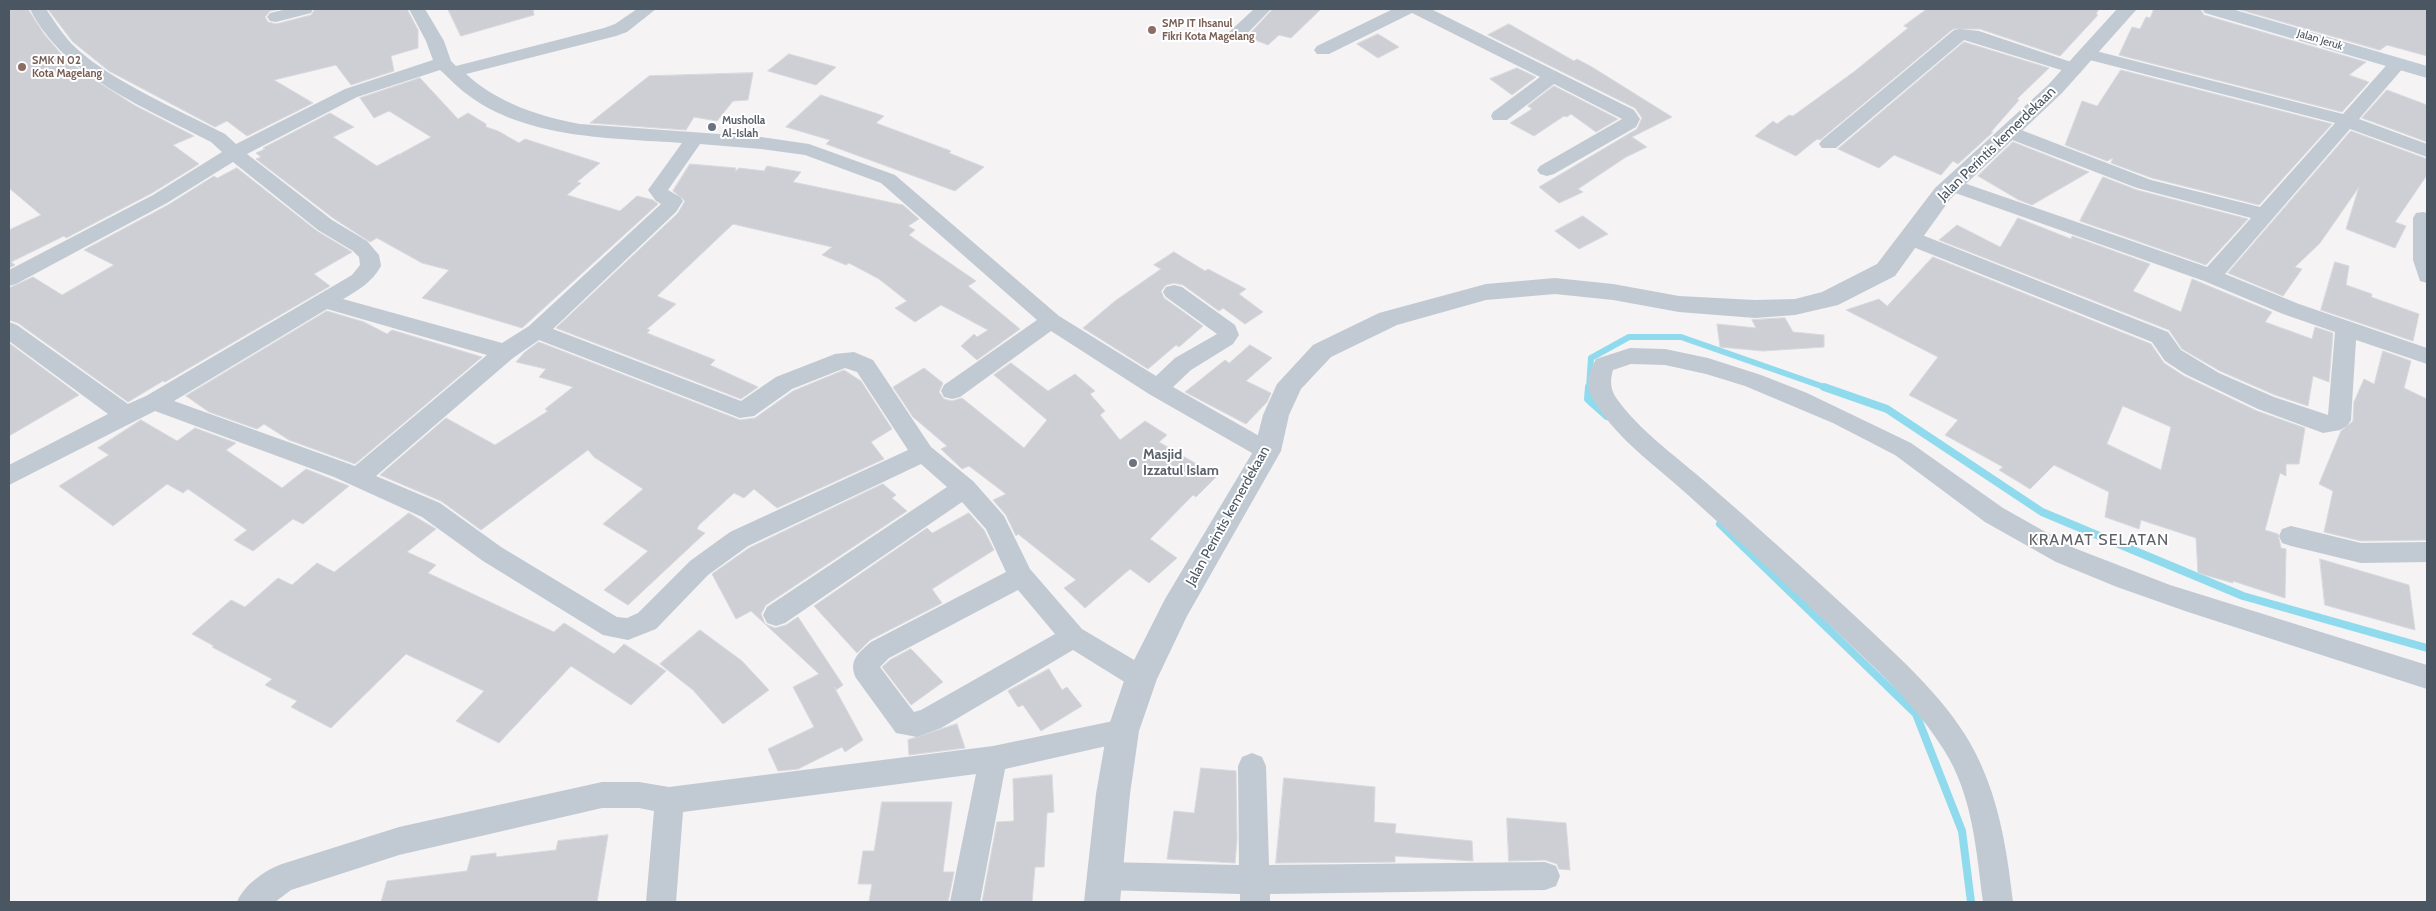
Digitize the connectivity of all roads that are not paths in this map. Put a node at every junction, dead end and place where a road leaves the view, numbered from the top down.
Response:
1 (38, 9) edge
2 (305, 9) edge
3 (417, 9) edge
4 (648, 9) edge
5 (1263, 9) edge
6 (1406, 9) edge
7 (1418, 9) edge
8 (2127, 9) edge
9 (2212, 9) edge
10 (276, 17) dead end
11 (1235, 36) dead end
12 (1322, 50) dead end
13 (2081, 62) junction
14 (2398, 63) junction
15 (447, 68) junction
16 (2427, 72) edge
17 (1552, 78) junction
18 (1500, 116) dead end
19 (2347, 121) junction
20 (2009, 132) junction
21 (695, 138) junction
22 (1829, 144) dead end
23 (2427, 151) edge
24 (234, 153) junction
25 (1547, 170) dead end
26 (1951, 186) junction
27 (2265, 215) junction
28 (2423, 218) dead end
29 (1910, 238) junction
30 (2211, 276) junction
31 (2427, 276) edge
32 (9, 279) edge
33 (1174, 292) dead end
34 (324, 301) junction
35 (1051, 321) junction
36 (2346, 328) junction
37 (9, 330) edge
38 (537, 331) junction
39 (506, 352) junction
40 (2427, 356) edge
41 (1157, 388) junction
42 (952, 391) dead end
43 (154, 402) junction
44 (126, 415) junction
45 (1267, 451) junction
46 (923, 453) junction
47 (9, 476) edge
48 (357, 478) junction
49 (964, 488) junction
50 (2291, 536) dead end
51 (2427, 552) edge
52 (1021, 576) junction
53 (776, 615) dead end
54 (1073, 637) junction
55 (2427, 677) edge
56 (1141, 678) junction
57 (1123, 731) junction
58 (993, 759) junction
59 (1252, 766) dead end
60 (669, 800) junction
61 (1545, 876) dead end
62 (1103, 889) edge
63 (1255, 891) edge
64 (252, 902) edge
65 (661, 902) edge
66 (965, 902) edge
67 (1998, 902) edge

1 - 24 street
2 - 10 street
3 - 15 street
4 - 15 street
5 - 11 street
6 - 12 street
7 - 17 street
8 - 13 street, Jalan Perintis kemerdekaan
9 - 14 main road, Jalan Jeruk
13 - 19 street
13 - 20 street, Jalan Perintis kemerdekaan
13 - 22 street
14 - 16 main road, Jalan Jeruk
14 - 19 street
15 - 21 street
15 - 24 street
17 - 18 street
17 - 25 street
19 - 23 street
19 - 27 street
20 - 26 street, Jalan Perintis kemerdekaan
20 - 27 street
21 - 35 street
21 - 38 street
24 - 32 street
24 - 34 street
26 - 29 street, Jalan Perintis kemerdekaan
26 - 30 street
27 - 30 street
28 - 31 street
29 - 36 street
29 - 45 street, Jalan Perintis kemerdekaan
30 - 36 street
33 - 41 street
34 - 39 street
34 - 43 street
35 - 41 street
35 - 42 street
36 - 40 street
37 - 44 street
38 - 39 street
38 - 46 street
39 - 48 street
41 - 45 street
43 - 44 street
43 - 48 street
44 - 47 street
45 - 56 street, Jalan Perintis kemerdekaan
46 - 48 street
46 - 49 street
49 - 52 street
49 - 53 street
50 - 51 street
52 - 54 street
52 - 54 street
54 - 56 street
55 - 67 street
56 - 57 street, Jalan Perintis kemerdekaan
57 - 58 street
57 - 62 street, Jalan Perintis kemerdekaan
58 - 60 street
58 - 66 street
59 - 63 street
60 - 64 street
60 - 65 street
61 - 63 street
62 - 63 street

